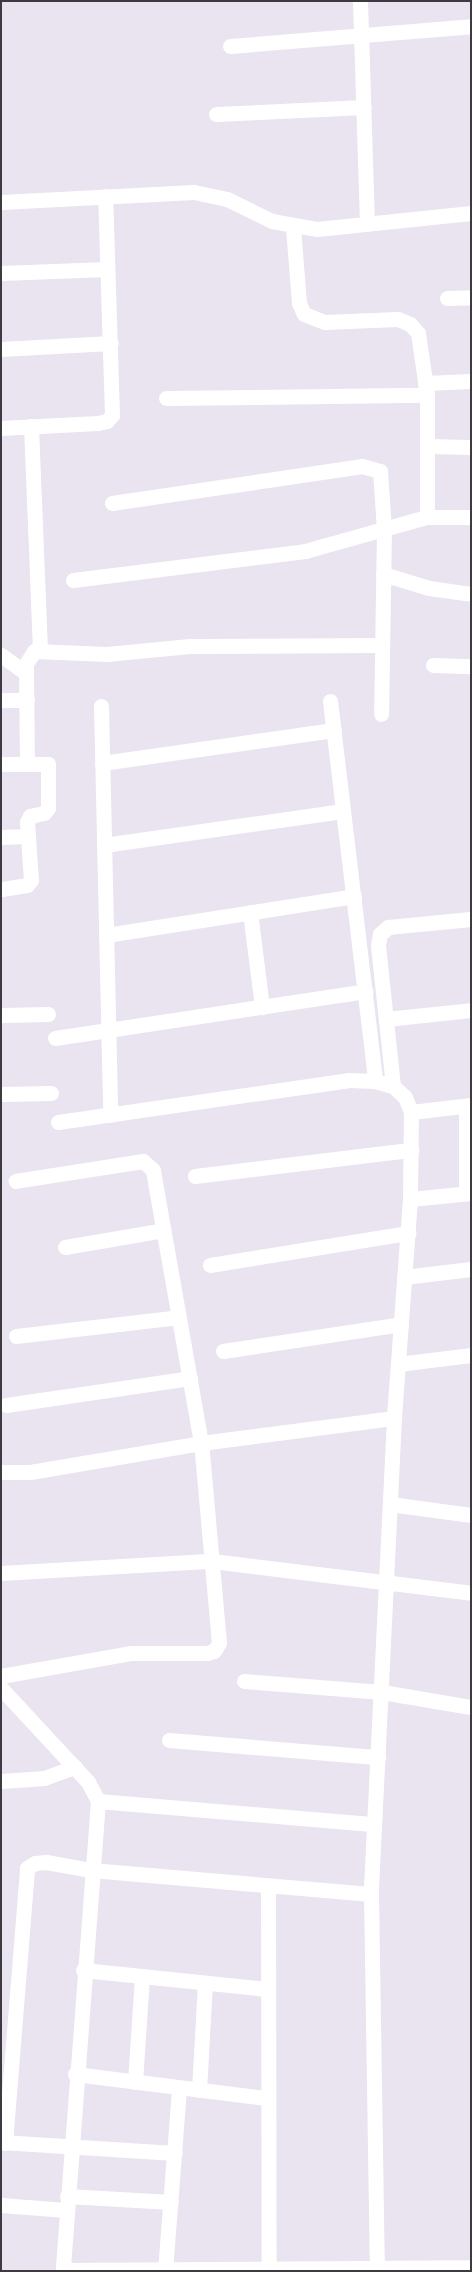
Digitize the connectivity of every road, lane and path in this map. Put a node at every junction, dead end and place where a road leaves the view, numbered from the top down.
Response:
1 (360, 1) edge
2 (471, 26) edge
3 (363, 37) junction
4 (230, 46) dead end
5 (364, 107) junction
6 (216, 114) dead end
7 (105, 196) junction
8 (1, 202) edge
9 (471, 213) edge
10 (367, 224) junction
11 (293, 227) junction
12 (107, 269) junction
13 (1, 274) edge
14 (471, 297) edge
15 (447, 298) dead end
16 (111, 343) junction
17 (1, 348) edge
18 (471, 382) edge
19 (426, 389) junction
20 (166, 398) dead end
21 (31, 426) junction
22 (1, 428) edge
23 (427, 446) junction
24 (471, 446) edge
25 (112, 503) dead end
26 (427, 517) junction
27 (471, 517) edge
28 (384, 529) junction
29 (383, 574) junction
30 (74, 580) dead end
31 (471, 594) edge
32 (381, 645) junction
33 (40, 650) junction
34 (1, 655) edge
35 (433, 665) dead end
36 (471, 666) edge
37 (26, 673) junction
38 (1, 700) edge
39 (27, 700) junction
40 (330, 701) dead end
41 (101, 706) dead end
42 (381, 714) dead end
43 (334, 730) junction
44 (102, 763) junction
45 (1, 764) edge
46 (27, 764) junction
47 (343, 811) junction
48 (28, 836) junction
49 (1, 837) edge
50 (104, 845) junction
51 (1, 889) edge
52 (354, 896) junction
53 (250, 912) junction
54 (471, 919) edge
55 (106, 935) junction
56 (365, 991) junction
57 (262, 1007) junction
58 (471, 1010) edge
59 (48, 1014) dead end
60 (1, 1015) edge
61 (386, 1019) junction
62 (108, 1029) junction
63 (55, 1038) dead end
64 (375, 1081) junction
65 (393, 1086) junction
66 (51, 1093) dead end
67 (1, 1094) edge
68 (469, 1106) edge
69 (411, 1112) junction
70 (110, 1116) junction
71 (58, 1122) dead end
72 (411, 1150) junction
73 (195, 1176) dead end
74 (16, 1181) dead end
75 (468, 1193) edge
76 (410, 1199) junction
77 (164, 1230) junction
78 (408, 1233) junction
79 (65, 1246) dead end
80 (210, 1265) dead end
81 (471, 1269) edge
82 (404, 1277) junction
83 (179, 1317) junction
84 (401, 1324) junction
85 (16, 1336) dead end
86 (223, 1351) dead end
87 (471, 1355) edge
88 (398, 1364) junction
89 (190, 1378) junction
90 (6, 1406) dead end
91 (394, 1418) junction
92 (201, 1443) junction
93 (1, 1472) edge
94 (390, 1504) junction
95 (471, 1515) edge
96 (212, 1561) junction
97 (1, 1573) edge
98 (387, 1580) junction
99 (471, 1593) edge
100 (1, 1676) edge
101 (244, 1681) dead end
102 (1, 1688) edge
103 (382, 1692) junction
104 (7, 1700) edge
105 (471, 1707) edge
106 (169, 1740) dead end
107 (378, 1757) junction
108 (75, 1768) junction
109 (1, 1781) edge
110 (98, 1801) junction
111 (374, 1824) junction
112 (91, 1870) junction
113 (268, 1887) junction
114 (372, 1894) junction
115 (83, 1970) junction
116 (142, 1976) junction
117 (205, 1982) junction
118 (267, 1989) junction
119 (75, 2074) junction
120 (135, 2082) junction
121 (179, 2088) junction
122 (198, 2090) junction
123 (266, 2098) junction
124 (3, 2143) edge
125 (70, 2148) junction
126 (175, 2153) junction
127 (171, 2202) junction
128 (67, 2203) junction
129 (1, 2205) edge
130 (471, 2267) edge
131 (269, 2270) edge
132 (377, 2270) edge
133 (63, 2271) edge
134 (165, 2271) edge

1 - 3 street
2 - 3 street
3 - 4 street
3 - 5 street
5 - 6 street
5 - 10 street
7 - 8 street
7 - 11 street
7 - 12 street
9 - 10 street
10 - 11 street
11 - 19 street
12 - 13 street
12 - 16 street
14 - 15 street
16 - 17 street
16 - 21 street
18 - 19 street
19 - 20 street
19 - 23 street
21 - 22 street
21 - 33 street
23 - 24 street
23 - 26 street
25 - 28 street
26 - 27 street
26 - 28 street
28 - 29 street
28 - 30 street
29 - 31 street
29 - 32 street
32 - 33 street
32 - 42 street
33 - 37 street
34 - 37 street
35 - 36 street
37 - 39 street
38 - 39 street
39 - 46 street
40 - 43 street
41 - 44 street
43 - 44 street
43 - 47 street
44 - 50 street
45 - 46 street
46 - 48 street
47 - 50 street
47 - 52 street
48 - 49 street
48 - 51 street
50 - 55 street
52 - 53 street
52 - 56 street
53 - 55 street
53 - 57 street
54 - 61 street
55 - 62 street
56 - 57 street
56 - 64 street
57 - 62 street
58 - 61 street
59 - 60 street
61 - 65 street
62 - 63 street
62 - 70 street
64 - 65 street
64 - 70 street
65 - 69 street
66 - 67 street
68 - 69 street
68 - 75 street
69 - 72 street
70 - 71 street
72 - 73 street
72 - 76 street
74 - 77 street
75 - 76 street
76 - 78 street
77 - 79 street
77 - 83 street
78 - 80 street
78 - 82 street
81 - 82 street
82 - 84 street
83 - 85 street
83 - 89 street
84 - 86 street
84 - 88 street
87 - 88 street
88 - 91 street
89 - 90 street
89 - 92 street
91 - 92 street
91 - 94 street
92 - 93 street
92 - 96 street
94 - 95 street
94 - 98 street
96 - 97 street
96 - 98 street
96 - 100 street
98 - 99 street
98 - 103 street
101 - 103 street
102 - 104 street
103 - 105 street
103 - 107 street
104 - 108 street
106 - 107 street
107 - 111 street
108 - 109 street
108 - 110 street
110 - 111 street
110 - 112 street
111 - 114 street
112 - 113 street
112 - 115 street
112 - 124 street
113 - 114 street
113 - 118 street
114 - 132 street
115 - 116 street
115 - 119 street
116 - 117 street
116 - 120 street
117 - 118 street
117 - 122 street
118 - 123 street
119 - 120 street
119 - 125 street
120 - 121 street
121 - 122 street
121 - 126 street
122 - 123 street
123 - 131 street
124 - 125 street
125 - 126 street
125 - 128 street
126 - 127 street
127 - 128 street
127 - 134 street
128 - 129 street
128 - 133 street
130 - 132 street
131 - 132 street
131 - 134 street
133 - 134 street

